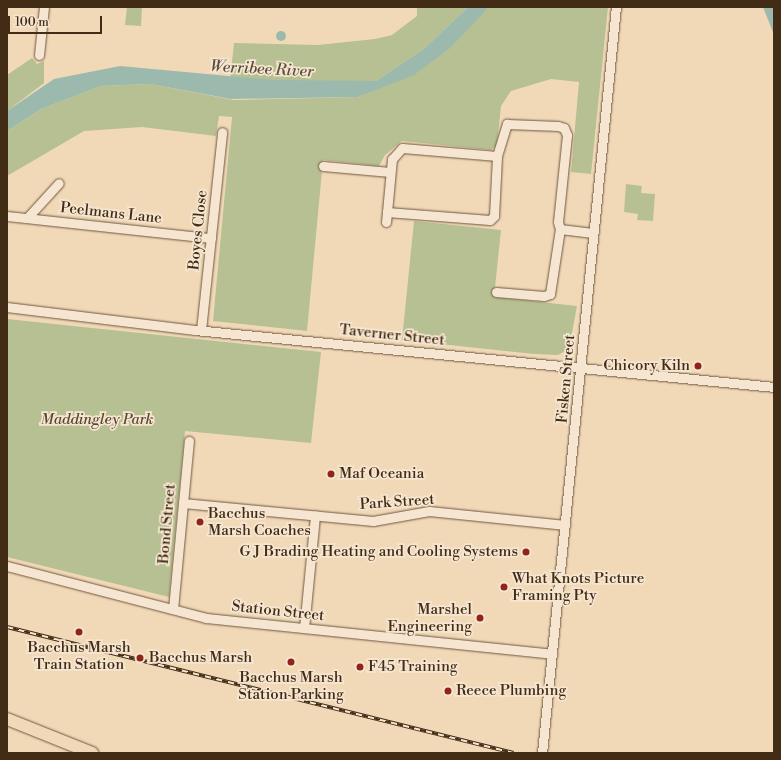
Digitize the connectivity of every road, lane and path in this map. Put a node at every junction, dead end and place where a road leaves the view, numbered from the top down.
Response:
1 (44, 7) edge
2 (616, 7) edge
3 (39, 55) dead end
4 (222, 132) dead end
5 (497, 156) junction
6 (323, 166) dead end
7 (390, 172) junction
8 (59, 183) dead end
9 (387, 212) junction
10 (7, 216) edge
11 (27, 218) junction
12 (386, 222) dead end
13 (560, 229) junction
14 (593, 232) junction
15 (211, 238) junction
16 (496, 292) dead end
17 (7, 307) edge
18 (201, 330) junction
19 (581, 368) junction
20 (774, 387) edge
21 (189, 441) dead end
22 (183, 503) junction
23 (315, 516) junction
24 (565, 525) junction
25 (7, 566) edge
26 (173, 609) junction
27 (304, 628) junction
28 (552, 654) junction
29 (7, 718) edge
30 (92, 753) edge
31 (542, 753) edge

1 - 3 street
2 - 14 street, Fisken Street
4 - 15 street, Boyes Close
5 - 7 street
5 - 9 street
5 - 13 street
6 - 7 street
7 - 9 street
8 - 11 street
9 - 12 street
10 - 11 street, Peelmans Lane
11 - 15 street, Peelmans Lane
13 - 14 street
13 - 16 street
14 - 19 street, Fisken Street
15 - 18 street, Boyes Close
17 - 18 street, Taverner Street
18 - 19 street, Taverner Street
19 - 20 street, Taverner Street
19 - 24 street, Fisken Street
21 - 22 street, Bond Street
22 - 23 street, Park Street
22 - 26 street, Bond Street
23 - 24 street, Park Street
23 - 27 street
24 - 28 street, Fisken Street
25 - 26 street, Station Street
26 - 27 street, Station Street
27 - 28 street, Station Street
28 - 31 street, Fisken Street
29 - 30 main road

